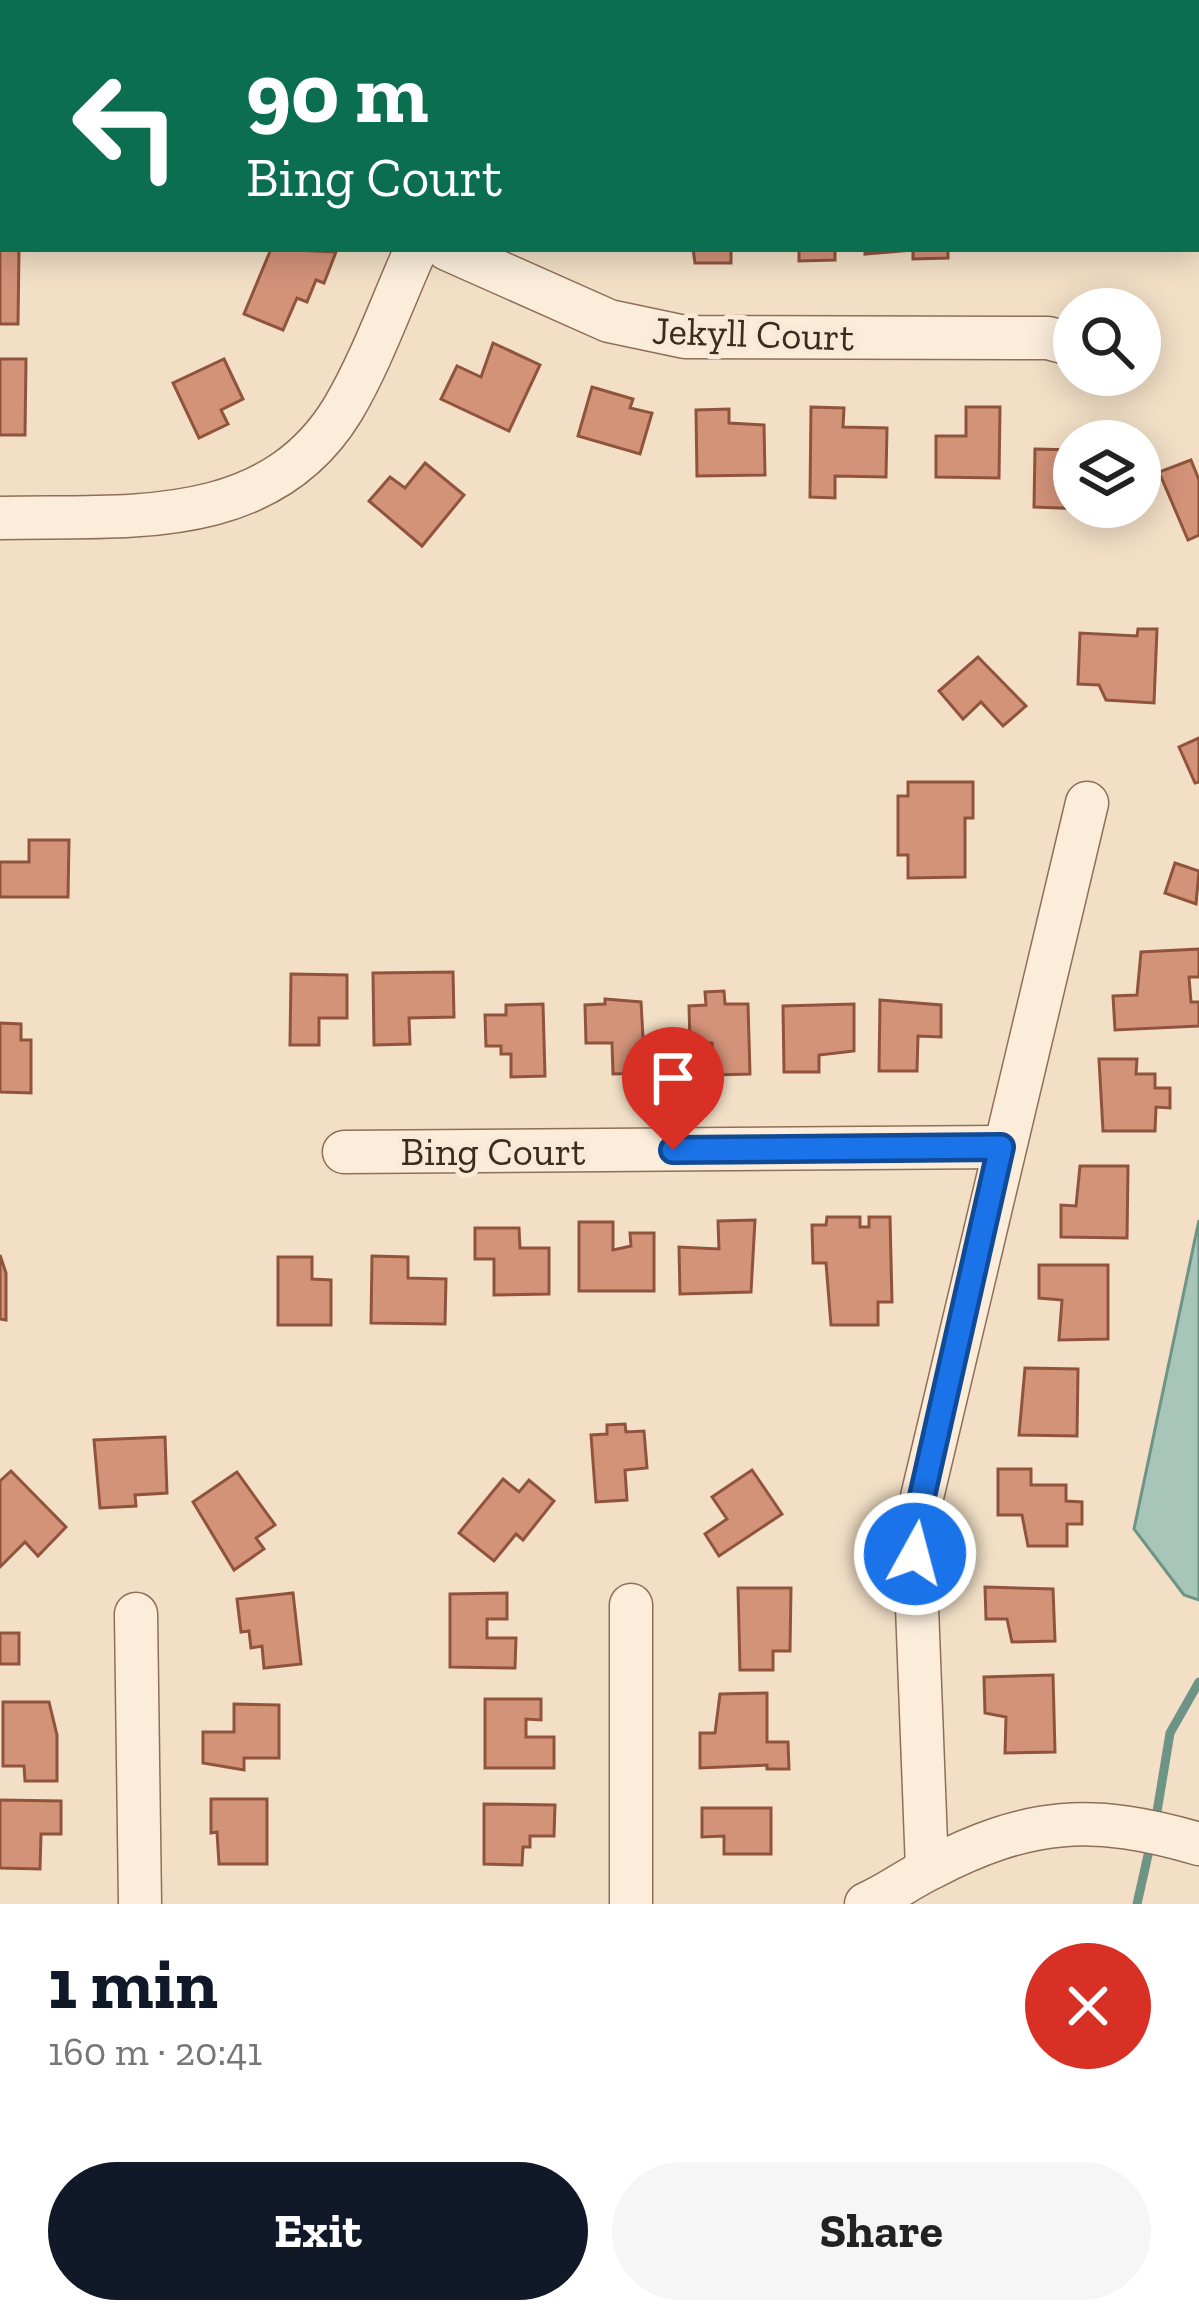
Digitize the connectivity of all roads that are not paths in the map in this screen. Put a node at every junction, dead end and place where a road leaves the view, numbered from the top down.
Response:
1 (415, 252) edge
2 (454, 252) edge
3 (1053, 339) edge
4 (0, 518) edge
5 (1087, 803) dead end
6 (1001, 1147) junction
7 (344, 1152) dead end
8 (631, 1605) dead end
9 (136, 1613) dead end
10 (1186, 1840) edge
11 (928, 1869) junction
12 (140, 1904) edge
13 (631, 1904) edge
14 (866, 1904) edge

1 - 4 street
2 - 3 street, Jekyll Court
5 - 6 street
6 - 7 street, Bing Court
6 - 11 street
8 - 13 street
9 - 12 street
10 - 11 street
11 - 14 street

